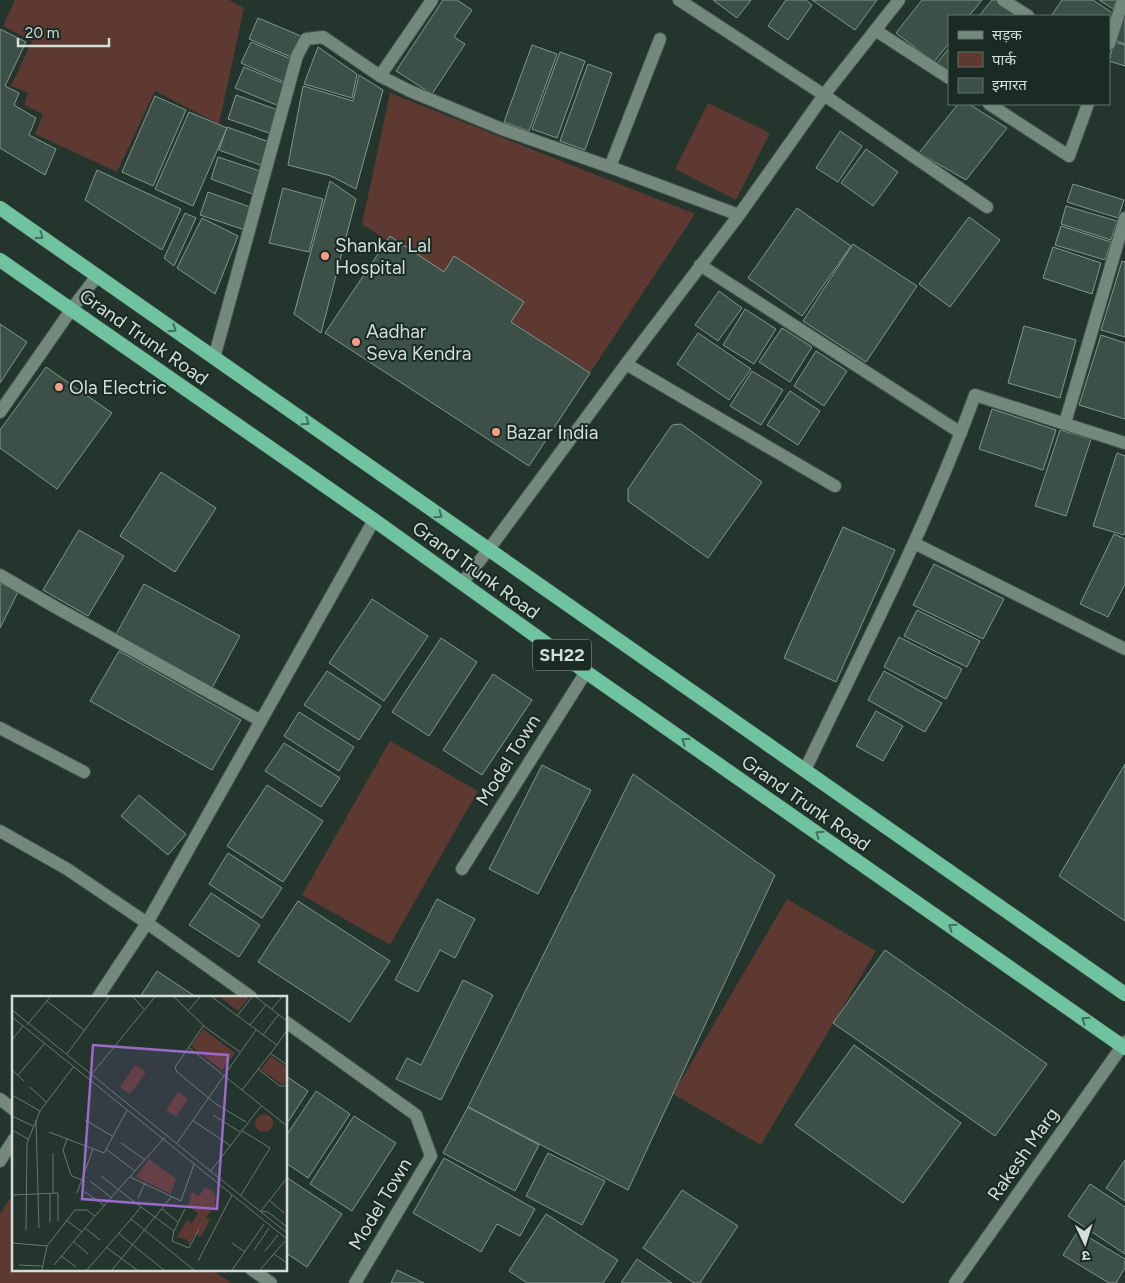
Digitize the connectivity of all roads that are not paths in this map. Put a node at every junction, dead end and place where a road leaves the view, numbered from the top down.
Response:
1 (432, 0) edge
2 (679, 0) edge
3 (899, 0) edge
4 (1004, 0) edge
5 (1123, 0) edge
6 (1026, 15) edge
7 (875, 30) junction
8 (660, 39) dead end
9 (1110, 41) edge
10 (380, 76) junction
11 (948, 77) edge
12 (824, 95) junction
13 (991, 105) edge
14 (1088, 105) edge
15 (610, 167) junction
16 (987, 207) dead end
17 (0, 208) edge
18 (739, 215) junction
19 (1125, 218) edge
20 (0, 260) edge
21 (700, 265) junction
22 (97, 276) junction
23 (71, 310) junction
24 (214, 358) junction
25 (626, 364) junction
26 (0, 412) edge
27 (1065, 424) junction
28 (961, 433) junction
29 (1125, 443) edge
30 (835, 486) dead end
31 (374, 520) junction
32 (914, 543) junction
33 (489, 549) junction
34 (0, 575) edge
35 (462, 583) junction
36 (1125, 650) edge
37 (586, 672) junction
38 (260, 721) junction
39 (0, 728) edge
40 (805, 770) junction
41 (84, 772) dead end
42 (0, 831) edge
43 (462, 869) dead end
44 (147, 923) junction
45 (1125, 994) edge
46 (99, 996) edge
47 (250, 996) edge
48 (288, 1023) edge
49 (1124, 1046) edge
50 (0, 1099) edge
51 (12, 1108) edge
52 (12, 1142) edge
53 (0, 1161) edge
54 (252, 1270) edge
55 (271, 1283) edge
56 (355, 1283) edge
57 (955, 1283) edge

1 - 10 street
2 - 12 street
3 - 7 street
4 - 6 street
5 - 9 street
7 - 11 street
7 - 12 street
8 - 15 street
10 - 15 street
10 - 24 street
12 - 16 street
12 - 18 street
13 - 14 street
15 - 18 street
17 -> 22 highway, Grand Trunk Road / SH22
18 - 21 street
19 - 27 street
20 - 23 highway, Grand Trunk Road / SH22
21 - 25 street
21 - 28 street
22 - 23 street
22 -> 24 highway, Grand Trunk Road / SH22
23 - 26 street
23 - 31 highway, Grand Trunk Road / SH22
24 -> 33 highway, Grand Trunk Road / SH22
25 - 30 street
25 - 33 street
27 - 28 street
27 - 29 street
28 - 32 street
31 - 35 highway, Grand Trunk Road / SH22
31 - 38 street
32 - 36 street
32 - 40 street
33 - 35 street
33 - 40 highway, Grand Trunk Road / SH22
34 - 38 street
35 - 37 highway, Grand Trunk Road / SH22
37 - 43 street, Model Town
49 -> 37 highway, Grand Trunk Road / SH22
38 - 44 street
39 - 41 street
40 - 45 highway, Grand Trunk Road / SH22
42 - 44 street
44 - 46 street
44 - 47 street
48 - 56 street, Model Town
49 - 57 street, Rakesh Marg
50 - 51 street
52 - 53 street
54 - 55 street

